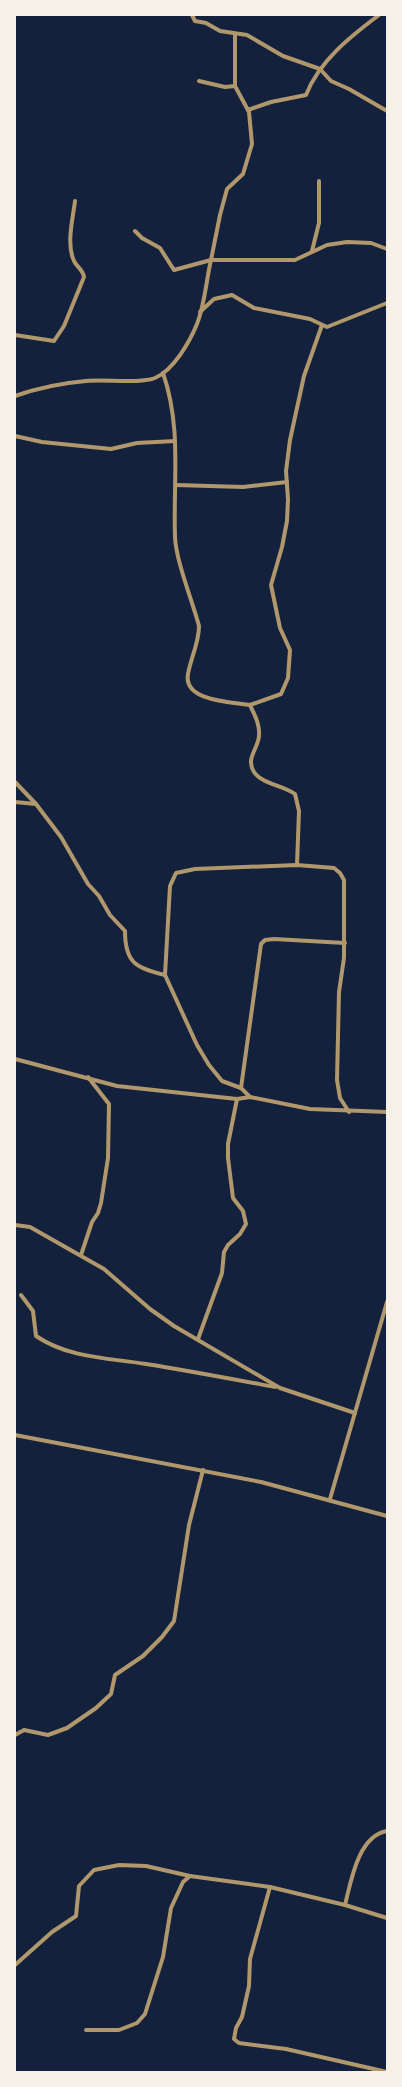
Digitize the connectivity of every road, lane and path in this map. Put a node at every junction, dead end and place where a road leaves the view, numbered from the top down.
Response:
1 (192, 15) edge
2 (379, 15) edge
3 (235, 34) junction
4 (320, 69) junction
5 (199, 81) dead end
6 (235, 86) junction
7 (248, 110) junction
8 (387, 111) edge
9 (319, 181) dead end
10 (75, 201) dead end
11 (135, 231) dead end
12 (387, 249) edge
13 (312, 252) junction
14 (211, 260) junction
15 (387, 303) edge
16 (200, 312) junction
17 (322, 325) junction
18 (15, 336) edge
19 (163, 373) junction
20 (15, 396) edge
21 (15, 436) edge
22 (175, 442) junction
23 (287, 482) junction
24 (176, 485) junction
25 (250, 705) junction
26 (15, 782) edge
27 (15, 802) edge
28 (36, 804) junction
29 (297, 865) junction
30 (345, 943) junction
31 (165, 975) junction
32 (15, 1059) edge
33 (88, 1077) junction
34 (241, 1088) junction
35 (250, 1097) junction
36 (237, 1099) junction
37 (349, 1112) junction
38 (387, 1112) edge
39 (15, 1225) edge
40 (81, 1255) junction
41 (21, 1295) dead end
42 (387, 1302) edge
43 (198, 1339) junction
44 (280, 1388) junction
45 (355, 1413) junction
46 (15, 1435) edge
47 (203, 1470) junction
48 (330, 1499) junction
49 (387, 1516) edge
50 (15, 1736) edge
51 (387, 1831) edge
52 (190, 1876) junction
53 (270, 1888) junction
54 (345, 1905) junction
55 (387, 1918) edge
56 (15, 1965) edge
57 (86, 2030) dead end
58 (387, 2072) edge

1 - 3 street
2 - 4 street
3 - 4 street
3 - 6 street
4 - 7 street
4 - 8 street
5 - 6 street
6 - 7 street
7 - 14 street
9 - 13 street
10 - 18 street
11 - 14 street
12 - 13 street
13 - 14 street
14 - 16 street
15 - 17 street
16 - 17 street
16 - 19 street
17 - 23 street
19 - 20 street
19 - 22 street
21 - 22 street
22 - 24 street
23 - 24 street
23 - 25 street
24 - 25 street
25 - 29 street
26 - 28 street
27 - 28 street
28 - 31 street
29 - 30 street
29 - 31 street
30 - 34 street
30 - 37 street
31 - 34 street
32 - 33 street
33 - 36 street
33 - 40 street
34 - 35 street
35 - 36 street
35 - 37 street
36 - 43 street
37 - 38 street
39 - 40 street
40 - 43 street
41 - 44 street
42 - 45 street
43 - 44 street
44 - 45 street
45 - 48 street
46 - 47 street
47 - 48 street
47 - 50 street
48 - 49 street
51 - 54 street
52 - 53 street
52 - 56 street
52 - 57 street
53 - 54 street
53 - 58 street
54 - 55 street

